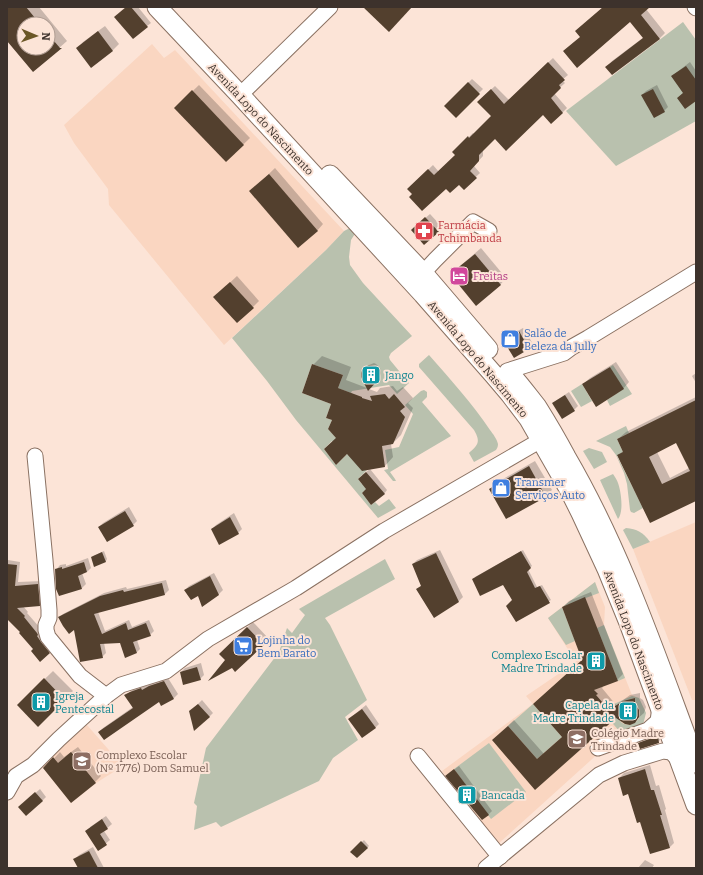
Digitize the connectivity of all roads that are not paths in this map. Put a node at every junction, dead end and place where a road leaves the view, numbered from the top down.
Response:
1 (157, 7) edge
2 (174, 7) edge
3 (329, 7) edge
4 (244, 91) junction
5 (489, 231) dead end
6 (696, 272) edge
7 (423, 274) junction
8 (507, 370) junction
9 (541, 440) junction
10 (35, 456) dead end
11 (106, 696) junction
12 (660, 707) junction
13 (616, 742) junction
14 (598, 748) dead end
15 (418, 756) dead end
16 (688, 762) edge
17 (624, 763) junction
18 (7, 792) edge
19 (696, 805) edge
20 (500, 857) junction
21 (486, 868) edge

1 - 4 main road, Avenida Lopo do Nascimento
2 - 4 main road, Avenida Lopo do Nascimento
3 - 4 street
4 - 7 main road, Avenida Lopo do Nascimento
4 - 9 main road, Avenida Lopo do Nascimento
5 - 7 street
6 - 8 street
7 - 8 main road, Avenida Lopo do Nascimento
8 - 16 main road, Avenida Lopo do Nascimento
9 - 11 street
9 - 12 main road, Avenida Lopo do Nascimento
10 - 11 street
11 - 18 street
12 - 13 street
12 - 16 main road, Avenida Lopo do Nascimento
13 - 14 street
13 - 17 street
15 - 20 street
16 - 17 street
16 - 19 main road, Avenida Lopo do Nascimento
17 - 20 street
20 - 21 street

